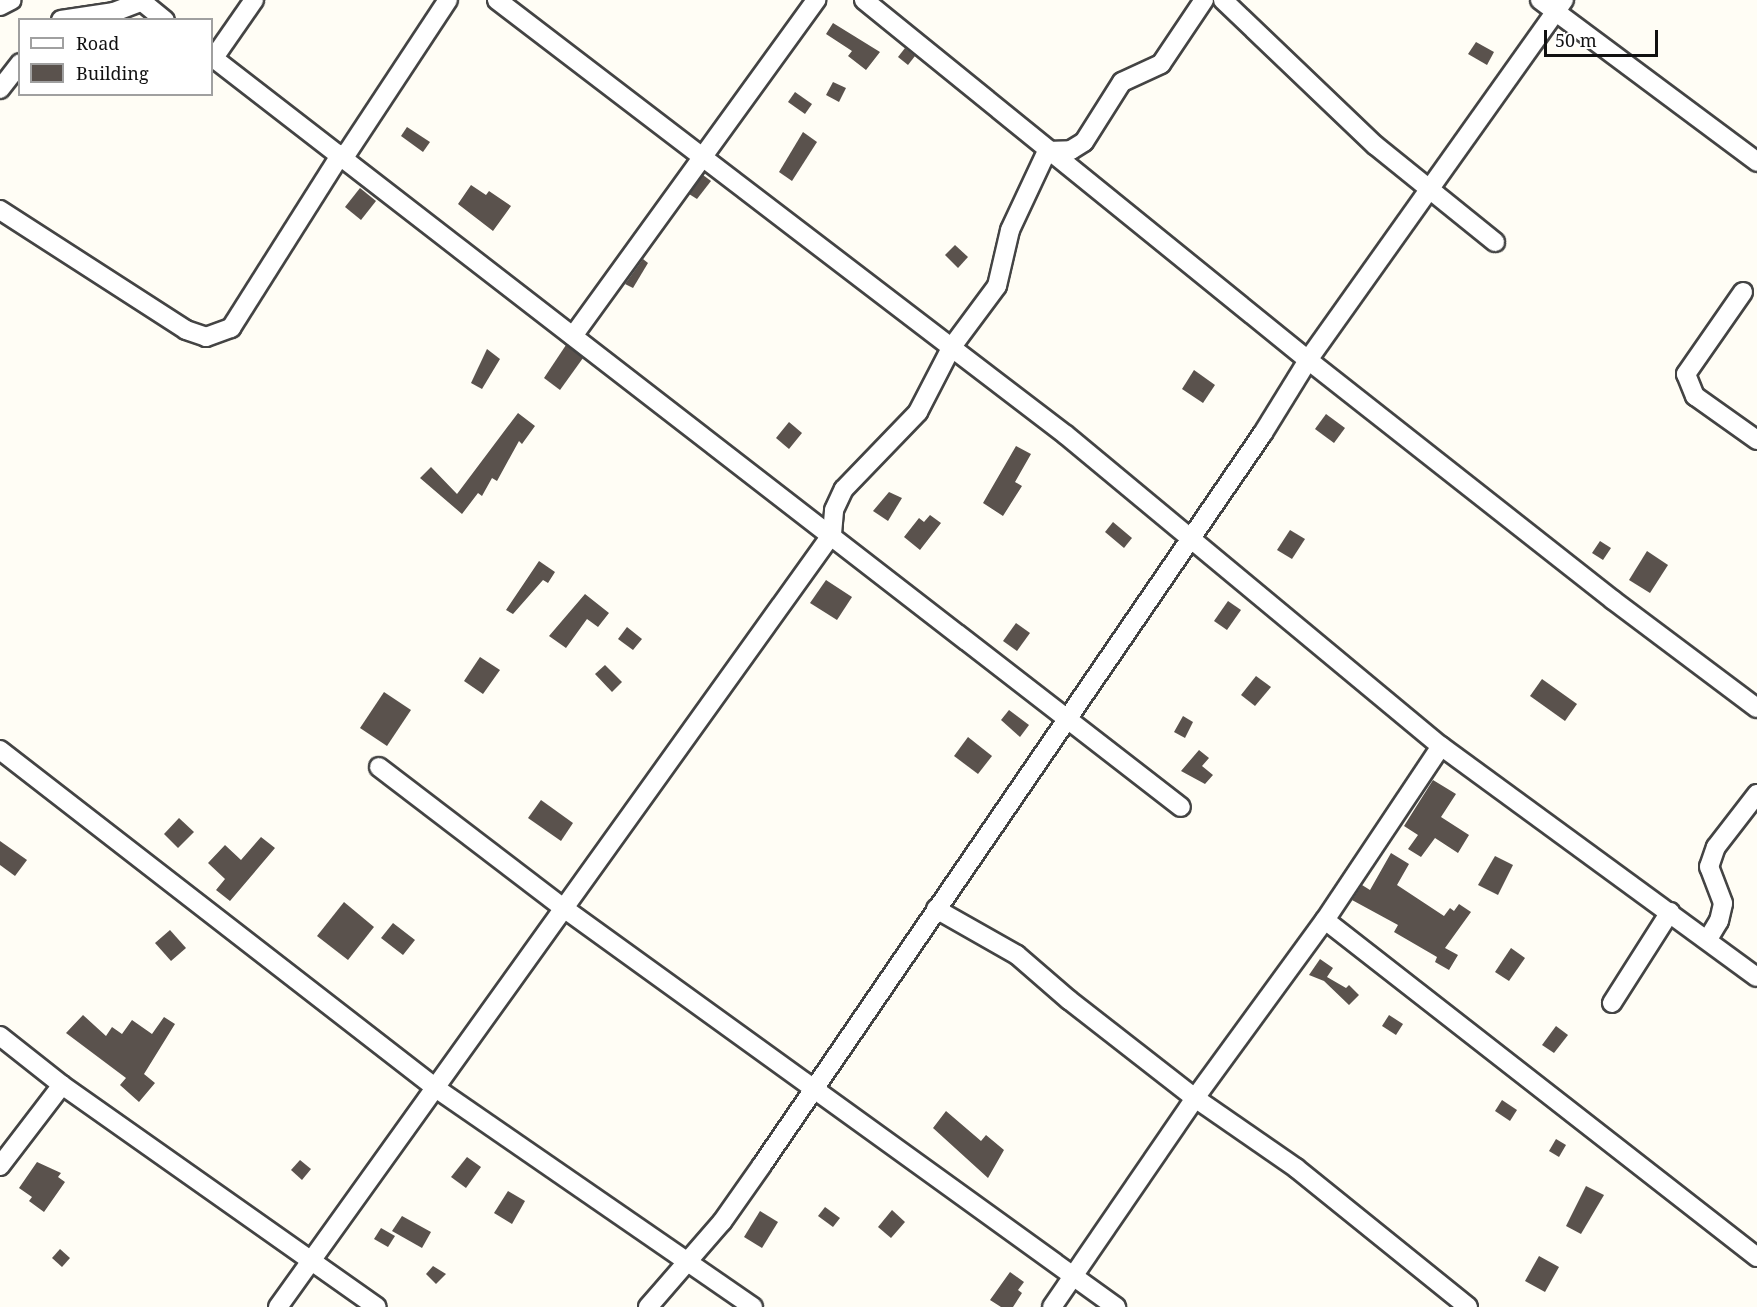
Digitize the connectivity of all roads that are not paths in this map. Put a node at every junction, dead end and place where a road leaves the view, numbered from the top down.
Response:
1 (12, 0) edge
2 (254, 0) edge
3 (448, 0) edge
4 (497, 0) edge
5 (816, 0) edge
6 (864, 0) edge
7 (1204, 0) edge
8 (1223, 0) edge
9 (1540, 0) edge
10 (141, 1) edge
11 (0, 6) edge
12 (1559, 7) edge
13 (74, 18) edge
14 (162, 18) edge
15 (213, 57) edge
16 (213, 59) edge
17 (18, 66) edge
18 (0, 89) edge
19 (1047, 151) junction
20 (343, 155) junction
21 (703, 158) junction
22 (1757, 162) edge
23 (1428, 191) junction
24 (0, 210) edge
25 (1495, 242) dead end
26 (1743, 292) dead end
27 (573, 336) junction
28 (951, 348) junction
29 (1308, 360) junction
30 (1757, 440) edge
31 (832, 534) junction
32 (1189, 536) junction
33 (1757, 708) edge
34 (1068, 717) junction
35 (1441, 746) junction
36 (0, 750) edge
37 (379, 767) dead end
38 (1757, 794) edge
39 (1181, 807) dead end
40 (565, 909) junction
41 (936, 909) junction
42 (1670, 912) junction
43 (1325, 920) junction
44 (1708, 939) junction
45 (1757, 977) edge
46 (1612, 1003) dead end
47 (0, 1036) edge
48 (62, 1085) junction
49 (815, 1088) junction
50 (437, 1089) junction
51 (1195, 1098) junction
52 (0, 1166) edge
53 (1757, 1257) edge
54 (686, 1260) junction
55 (314, 1261) junction
56 (1073, 1275) junction
57 (278, 1307) edge
58 (377, 1307) edge
59 (648, 1307) edge
60 (753, 1307) edge
61 (1052, 1307) edge
62 (1116, 1307) edge
63 (1468, 1307) edge

1 - 11 street
2 - 15 street
3 - 20 street
4 - 21 street
5 - 21 street
6 - 19 street
7 - 19 street
8 - 23 street
9 - 12 street
10 - 13 street
10 - 14 street
12 - 22 street
12 - 23 street
16 - 20 street
17 - 18 street
19 - 28 street
19 - 29 street
20 - 24 street
20 - 27 street
21 - 27 street
21 - 28 street
23 - 25 street
23 - 29 street
26 - 30 street
27 - 31 street
28 - 31 street
28 - 32 street
29 - 32 street
29 - 33 street
31 - 34 street
31 - 40 street
32 - 34 street
32 - 35 street
34 - 39 street
34 - 41 street
35 - 42 street
35 - 43 street
36 - 50 street
37 - 40 street
38 - 44 street
40 - 49 street
40 - 50 street
41 - 49 street
41 - 51 street
42 - 44 street
42 - 46 street
43 - 51 street
43 - 53 street
44 - 45 street
47 - 48 street
48 - 52 street
48 - 55 street
49 - 54 street
49 - 56 street
50 - 54 street
50 - 55 street
51 - 56 street
51 - 63 street
54 - 59 street
54 - 60 street
55 - 57 street
55 - 58 street
56 - 61 street
56 - 62 street

